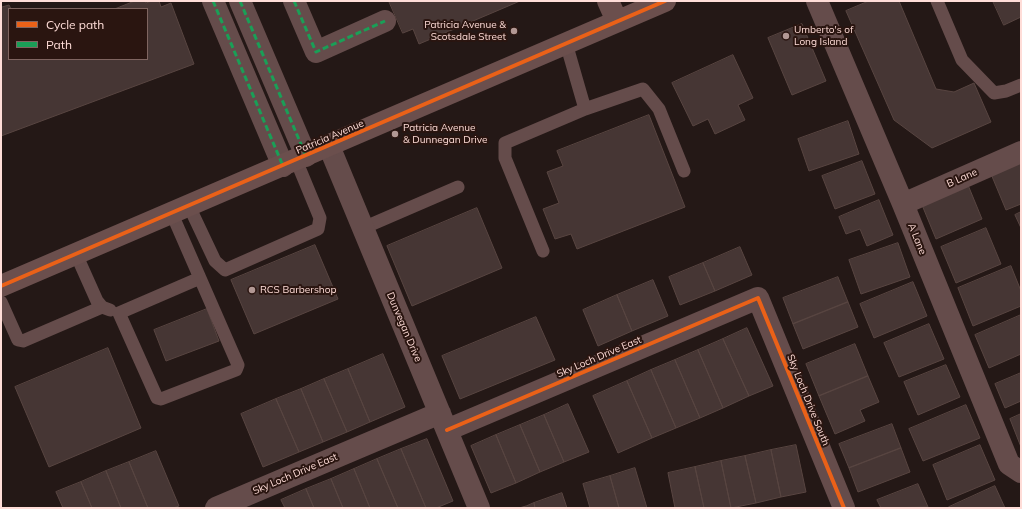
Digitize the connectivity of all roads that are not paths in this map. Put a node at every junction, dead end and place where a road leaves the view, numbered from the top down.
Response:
1 (213, 1) edge
2 (240, 1) edge
3 (294, 1) edge
4 (608, 1) edge
5 (817, 1) edge
6 (937, 1) edge
7 (651, 4) edge
8 (385, 21) dead end
9 (617, 22) junction
10 (566, 43) junction
11 (1021, 85) edge
12 (585, 109) junction
13 (329, 146) junction
14 (1021, 152) edge
15 (295, 161) junction
16 (684, 171) dead end
17 (458, 187) dead end
18 (903, 204) junction
19 (181, 210) junction
20 (363, 228) junction
21 (543, 251) dead end
22 (76, 254) junction
23 (200, 278) junction
24 (1, 286) edge
25 (758, 298) joint
26 (1, 302) edge
27 (102, 307) junction
28 (119, 313) junction
29 (443, 421) junction
30 (1021, 472) edge
31 (216, 508) edge
32 (479, 508) edge
33 (843, 508) edge

1 - 15 street
2 - 15 street
3 - 8 street
4 - 9 street
5 - 18 street, A Lane
6 - 11 lane
7 - 9 street, Patricia Avenue
9 - 10 street, Patricia Avenue
10 - 12 lane
10 - 13 street, Patricia Avenue
12 - 16 lane
12 - 21 lane
13 - 15 street, Patricia Avenue
13 - 20 street, Dunvegan Drive
14 - 18 street, B Lane
15 - 19 street, Patricia Avenue
15 - 19 lane
17 - 20 lane
18 - 30 street, A Lane
19 - 22 street, Patricia Avenue
19 - 23 lane
20 - 29 street, Dunvegan Drive
22 - 24 street, Patricia Avenue
22 - 27 lane
23 - 28 lane
23 - 28 lane
25 - 29 street, Sky Loch Drive East
25 - 33 street, Sky Loch Drive South
26 - 27 lane
27 - 28 lane
29 - 31 street, Sky Loch Drive East
29 - 32 street, Dunvegan Drive

